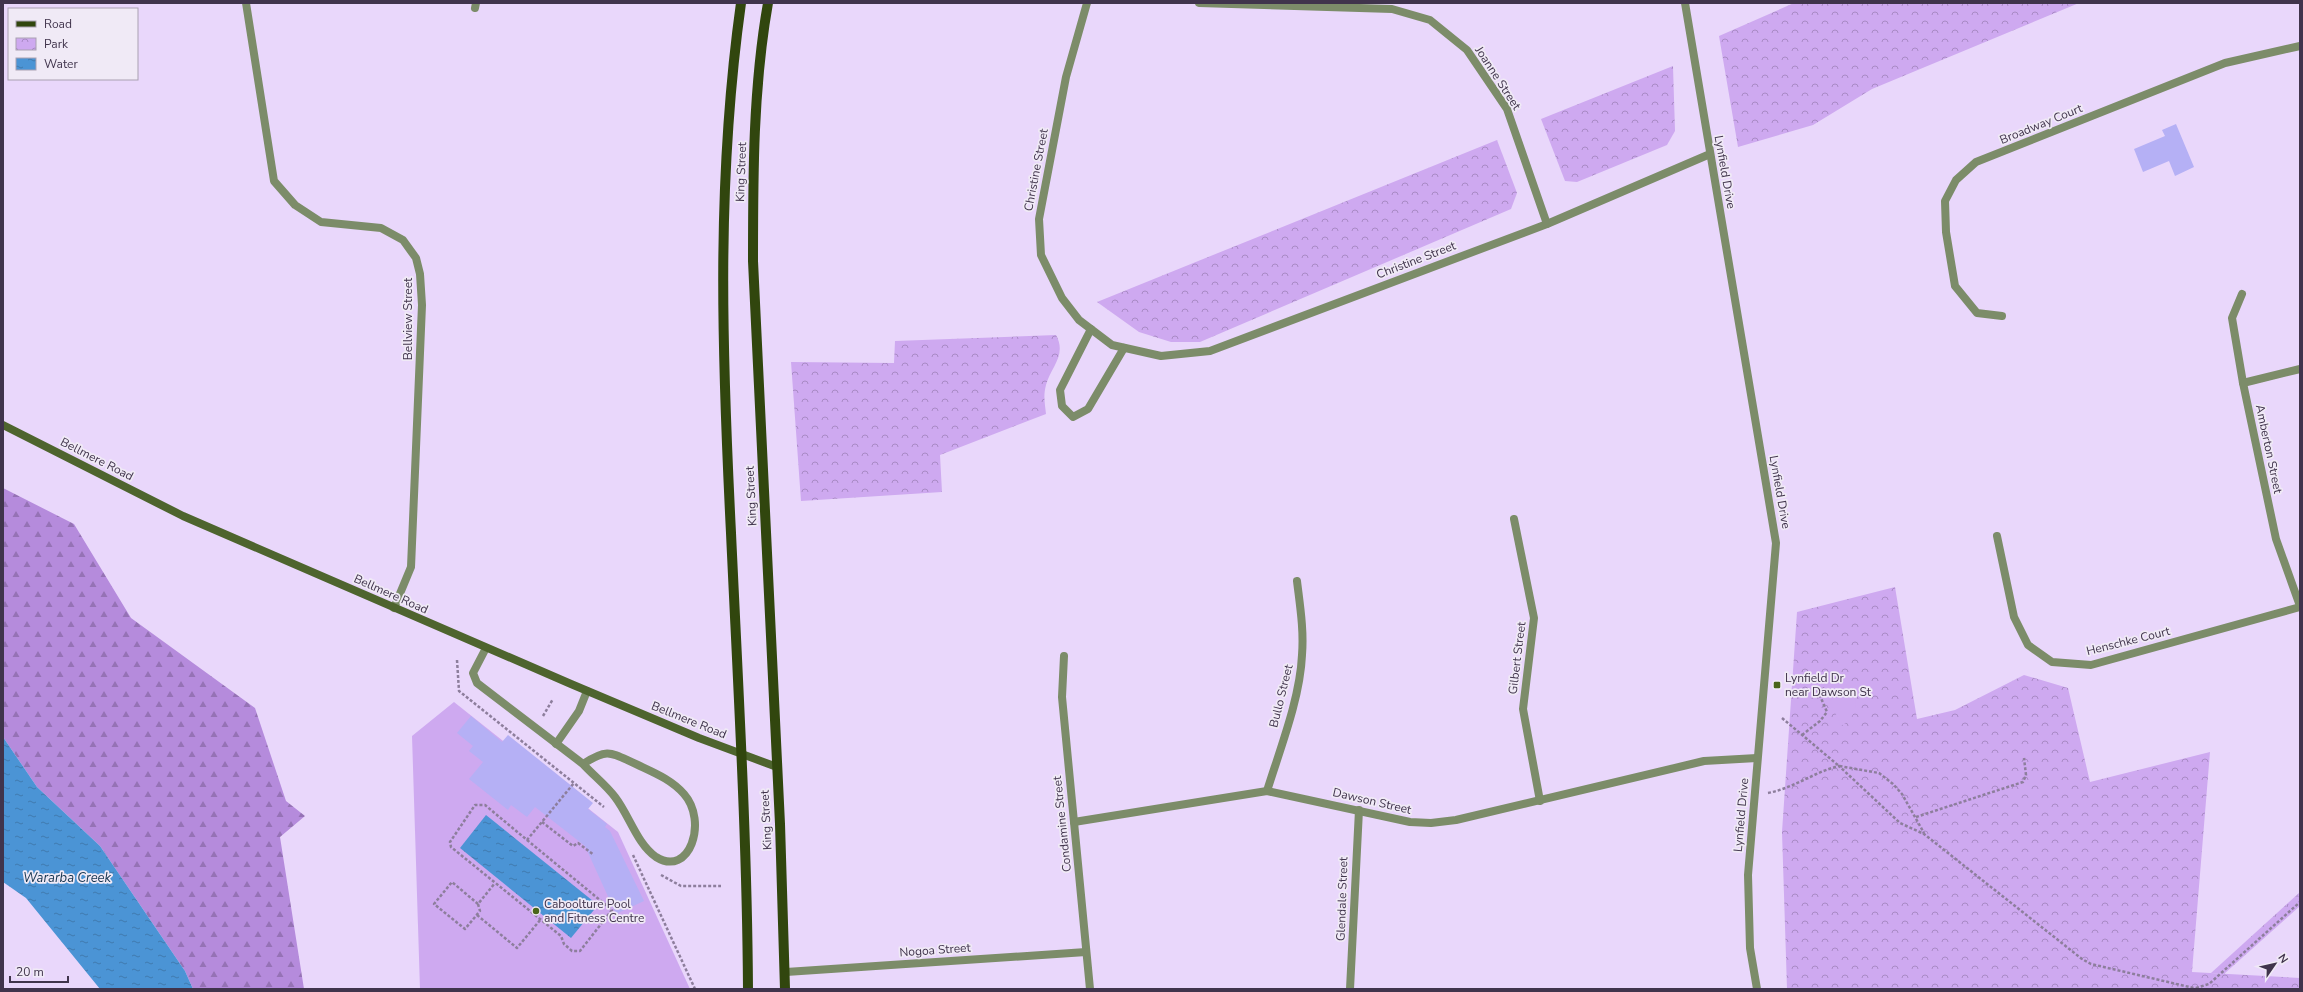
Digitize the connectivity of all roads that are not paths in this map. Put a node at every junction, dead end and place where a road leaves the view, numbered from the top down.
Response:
1 (246, 3) edge
2 (741, 3) edge
3 (768, 3) edge
4 (1087, 3) edge
5 (1199, 3) edge
6 (1685, 3) edge
7 (2300, 46) edge
8 (1710, 154) junction
9 (1547, 224) junction
10 (2242, 294) dead end
11 (2002, 316) dead end
12 (1091, 328) junction
13 (1124, 348) junction
14 (2300, 369) edge
15 (2243, 382) junction
16 (3, 425) edge
17 (1514, 519) dead end
18 (1997, 536) dead end
19 (1297, 581) dead end
20 (2300, 607) edge
21 (394, 608) junction
22 (486, 648) junction
23 (1064, 656) dead end
24 (587, 691) junction
25 (556, 744) junction
26 (740, 754) junction
27 (1758, 758) junction
28 (583, 764) junction
29 (777, 767) junction
30 (1268, 791) junction
31 (1540, 801) junction
32 (1359, 810) junction
33 (1074, 822) junction
34 (1086, 952) junction
35 (786, 972) junction
36 (748, 989) edge
37 (785, 989) edge
38 (1090, 989) edge
39 (1350, 989) edge
40 (1756, 989) edge

1 - 21 street, Bellview Street
2 - 26 main road, King Street
3 - 29 main road, King Street
4 - 12 street, Christine Street
5 - 9 street, Joanne Street
6 - 8 street, Lynfield Drive
7 - 11 street, Broadway Court
8 - 9 street, Christine Street
8 - 27 street, Lynfield Drive
9 - 13 street, Christine Street
10 - 15 street, Amberton Street
12 - 13 street, Christine Street
12 - 13 street
14 - 15 street
15 - 20 street, Amberton Street
16 - 21 main road, Bellmere Road
17 - 31 street, Gilbert Street
18 - 20 street, Henschke Court
19 - 30 street, Bullo Street
21 - 22 main road, Bellmere Road
22 - 24 main road, Bellmere Road
22 - 25 street
23 - 33 street, Condamine Street
24 - 25 street
24 - 26 main road, Bellmere Road
25 - 28 street
26 - 29 main road, Bellmere Road
26 - 36 main road, King Street
27 - 31 street, Dawson Street
27 - 40 street, Lynfield Drive
28 - 28 street
29 - 35 main road, King Street
30 - 32 street, Dawson Street
30 - 33 street, Dawson Street
31 - 32 street, Dawson Street
32 - 39 street, Glendale Street
33 - 34 street, Condamine Street
34 - 35 street, Nogoa Street
34 - 38 street, Condamine Street
35 - 37 main road, King Street

